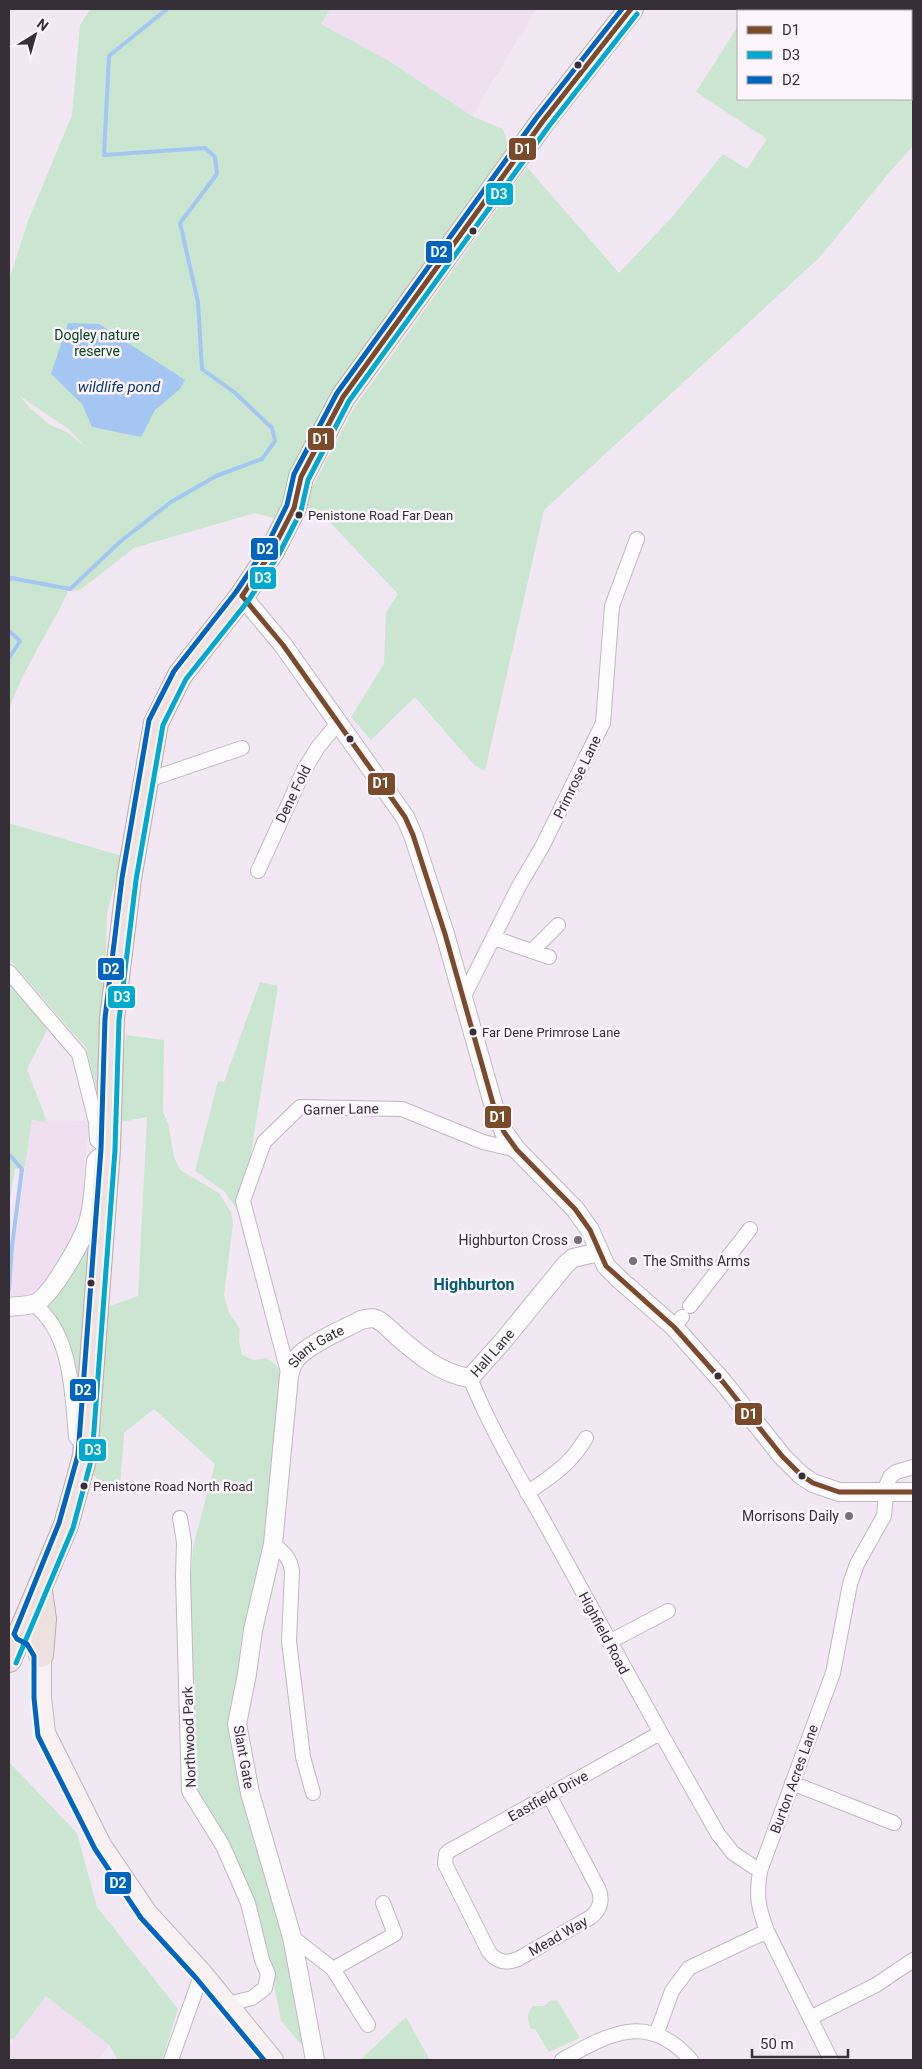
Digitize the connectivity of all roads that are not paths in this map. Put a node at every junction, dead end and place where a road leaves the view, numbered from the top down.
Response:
1 (631, 9) edge
2 (637, 540) dead end
3 (242, 596) junction
4 (338, 723) junction
5 (242, 748) dead end
6 (145, 781) junction
7 (258, 871) dead end
8 (558, 924) dead end
9 (494, 938) junction
10 (532, 951) junction
11 (549, 957) dead end
12 (9, 972) edge
13 (463, 998) junction
14 (108, 1149) junction
15 (517, 1150) junction
16 (750, 1229) dead end
17 (599, 1252) junction
18 (21, 1305) edge
19 (682, 1317) junction
20 (370, 1318) joint
21 (288, 1376) junction
22 (470, 1378) junction
23 (586, 1438) dead end
24 (85, 1448) junction
25 (913, 1467) edge
26 (887, 1491) junction
27 (913, 1492) edge
28 (527, 1493) junction
29 (180, 1518) dead end
30 (273, 1544) junction
31 (39, 1590) junction
32 (668, 1611) dead end
33 (21, 1633) junction
34 (609, 1642) junction
35 (41, 1655) junction
36 (9, 1660) edge
37 (660, 1733) junction
38 (792, 1784) junction
39 (313, 1793) dead end
40 (548, 1795) junction
41 (894, 1823) dead end
42 (445, 1864) joint
43 (760, 1871) junction
44 (383, 1903) dead end
45 (767, 1931) junction
46 (292, 1937) junction
47 (913, 1960) edge
48 (333, 1969) junction
49 (202, 1972) junction
50 (228, 2004) junction
51 (810, 2018) junction
52 (368, 2025) dead end
53 (656, 2035) junction
54 (171, 2060) edge
55 (273, 2060) edge
56 (315, 2060) edge
57 (562, 2060) edge
58 (691, 2060) edge
59 (831, 2060) edge

1 - 3 highway
2 - 9 street, Primrose Lane
3 - 4 street
3 - 6 highway
4 - 7 street, Dene Fold
4 - 13 street
5 - 6 street
6 - 14 highway
8 - 10 street
9 - 10 street
9 - 13 street, Primrose Lane
10 - 11 street
12 - 14 street
13 - 15 street
14 - 18 street
14 - 24 highway
15 - 17 street
15 - 21 street, Garner Lane
16 - 19 street
17 - 19 street
17 - 22 street, Hall Lane
18 - 24 street
19 - 26 street
20 - 21 street, Slant Gate
20 - 22 street, Hall Lane
21 - 30 street, Slant Gate
22 - 28 street, Highfield Road
23 - 28 street
24 - 31 highway
25 - 26 street
26 - 27 street
26 - 38 street, Burton Acres Lane
28 - 34 street, Highfield Road
29 - 50 street, Northwood Park
30 - 39 street
30 - 46 street, Slant Gate
31 - 33 highway
31 - 35 highway
32 - 34 street
33 - 35 main road
33 - 36 highway
34 - 37 street, Highfield Road
35 - 49 main road
37 - 40 street, Eastfield Drive
37 - 43 street, Highfield Road
38 - 41 street
38 - 43 street, Burton Acres Lane
40 - 42 street, Eastfield Drive
40 - 42 street, Mead Way
43 - 45 street, Burton Acres Lane
44 - 48 street
45 - 51 street, Burton Acres Lane
45 - 53 street
46 - 48 street
46 - 56 street, Slant Gate
47 - 51 street
48 - 52 street
49 - 50 main road
49 - 54 street
50 - 55 main road
51 - 59 street, Burton Acres Lane
53 - 57 street
53 - 58 street

